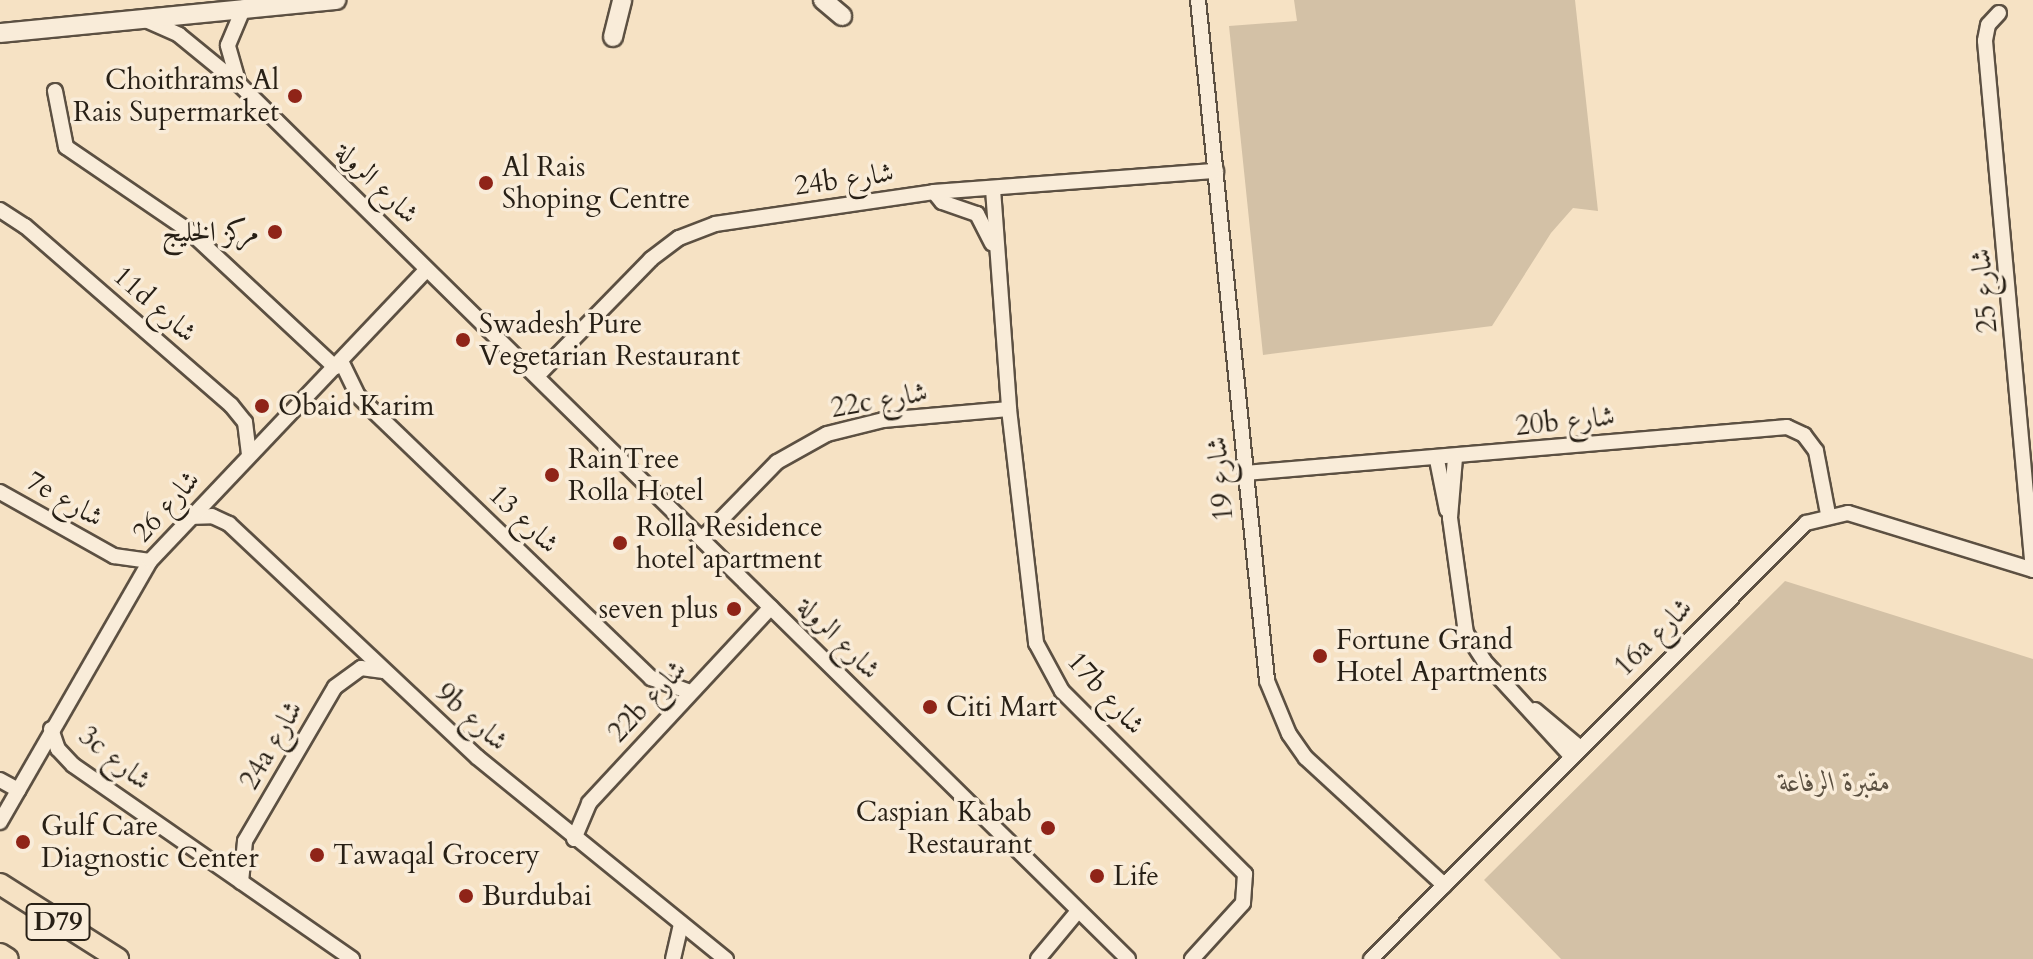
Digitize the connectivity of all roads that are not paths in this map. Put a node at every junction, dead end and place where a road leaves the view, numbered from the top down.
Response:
1 (336, 0) edge
2 (622, 0) edge
3 (823, 0) edge
4 (1198, 0) edge
5 (250, 3) edge
6 (1999, 13) dead end
7 (842, 16) dead end
8 (138, 17) junction
9 (0, 33) edge
10 (613, 37) dead end
11 (240, 85) junction
12 (55, 91) dead end
13 (1216, 171) junction
14 (993, 189) junction
15 (934, 192) junction
16 (0, 210) edge
17 (996, 254) junction
18 (427, 269) junction
19 (338, 364) junction
20 (537, 376) junction
21 (1009, 409) junction
22 (249, 454) junction
23 (1455, 458) junction
24 (1437, 460) junction
25 (1245, 473) junction
26 (0, 492) edge
27 (1828, 514) junction
28 (189, 517) junction
29 (1450, 518) junction
30 (702, 539) junction
31 (150, 561) junction
32 (2033, 570) edge
33 (771, 607) junction
34 (382, 671) junction
35 (690, 692) junction
36 (51, 729) junction
37 (1575, 752) junction
38 (0, 780) edge
39 (18, 790) junction
40 (0, 822) edge
41 (574, 839) junction
42 (241, 882) junction
43 (0, 884) edge
44 (1444, 885) junction
45 (1078, 911) junction
46 (681, 924) junction
47 (0, 954) edge
48 (8, 959) edge
49 (118, 959) edge
50 (352, 959) edge
51 (673, 959) edge
52 (726, 959) edge
53 (1038, 959) edge
54 (1128, 959) edge
55 (1192, 959) edge
56 (1371, 959) edge

1 - 5 main road
2 - 10 main road
3 - 7 main road
4 - 13 street, شارع 19
5 - 8 main road
5 - 11 street, شارع الرولة
6 - 32 street, شارع 25
8 - 9 main road
8 - 11 street, شارع الرولة
11 - 18 street, شارع الرولة
12 - 19 street
13 - 14 street, 24b شارع
13 - 25 street, شارع 19
14 - 15 street, 24b شارع
14 - 17 street, 17b شارع
15 - 17 street, 17b شارع
15 - 20 street, 24b شارع
16 - 22 street, 11d شارع
17 - 21 street, 17b شارع
18 - 19 street, شارع 26
18 - 20 street, شارع الرولة
19 - 22 street, شارع 26
19 - 35 street, شارع 13
20 - 30 street, شارع الرولة
21 - 30 street, 22c شارع
21 - 55 street, 17b شارع
22 - 28 street, شارع 26
23 - 24 street, 20b شارع
23 - 27 street, 20b شارع
23 - 29 street
24 - 25 street, 20b شارع
24 - 29 street
25 - 44 street, شارع 19
26 - 31 street, 7e شارع
27 - 32 street
27 - 37 street, 16a شارع
28 - 31 street, شارع 26
28 - 34 street, 9b شارع
29 - 37 street
30 - 33 street, شارع الرولة
31 - 36 street, شارع 26
33 - 35 street, 22b شارع
33 - 45 street, شارع الرولة
34 - 41 street, 9b شارع
34 - 42 street, 24a شارع
35 - 41 street, 22b شارع
36 - 39 street, شارع 26
36 - 42 street, 3c شارع
37 - 44 street, 16a شارع
38 - 39 street
39 - 40 street, شارع 26
41 - 46 street, 9b شارع
42 - 50 street, 3c شارع
43 - 49 main road, D79
44 - 56 street, 16a شارع
45 - 53 street
45 - 54 street, شارع الرولة
46 - 51 street
46 - 52 street, 9b شارع
47 - 48 main road, D79

